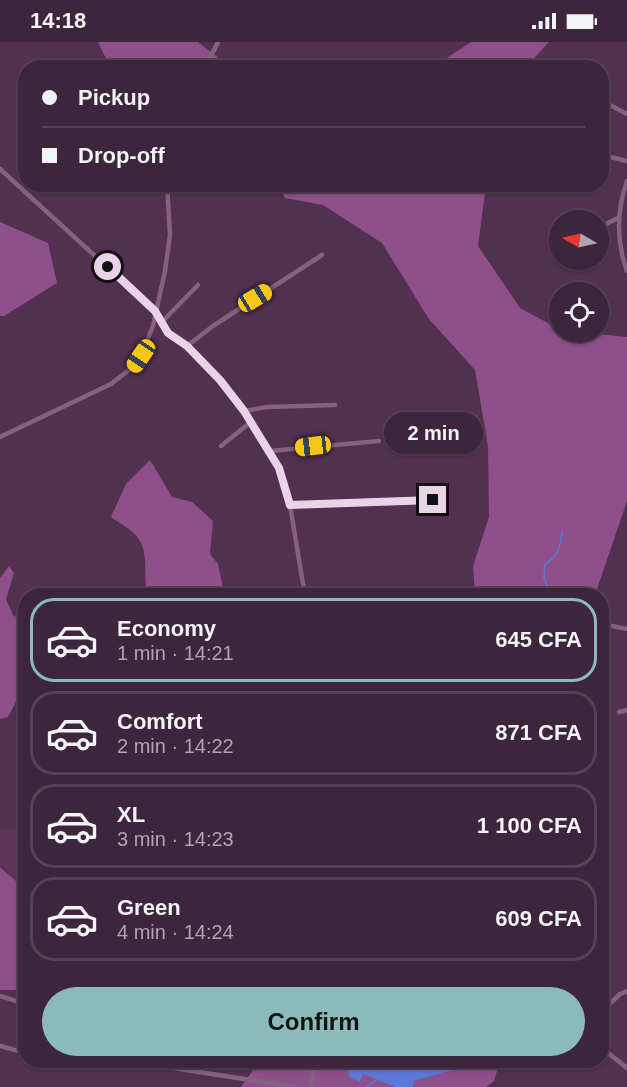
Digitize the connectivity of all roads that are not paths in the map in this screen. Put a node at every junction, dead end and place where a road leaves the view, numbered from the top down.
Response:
1 (218, 42) edge
2 (209, 60) edge
3 (609, 105) edge
4 (627, 114) edge
5 (609, 157) edge
6 (627, 161) edge
7 (0, 169) edge
8 (627, 181) edge
9 (18, 185) edge
10 (25, 192) edge
11 (167, 192) edge
12 (618, 218) junction
13 (609, 222) edge
14 (322, 255) dead end
15 (627, 271) edge
16 (198, 285) dead end
17 (155, 311) junction
18 (161, 323) junction
19 (187, 346) junction
20 (335, 405) dead end
21 (244, 411) junction
22 (252, 421) junction
23 (0, 437) edge
24 (379, 441) dead end
25 (221, 446) dead end
26 (270, 451) junction
27 (433, 500) dead end
28 (290, 505) junction
29 (304, 588) edge
30 (609, 625) edge
31 (627, 629) edge
32 (627, 710) edge
33 (619, 712) dead end
34 (627, 991) edge
35 (0, 996) edge
36 (18, 1002) edge
37 (609, 1004) edge
38 (0, 1046) edge
39 (18, 1051) edge
40 (609, 1054) edge
41 (177, 1068) edge
42 (314, 1068) edge
43 (627, 1068) edge
44 (296, 1087) edge
45 (311, 1087) edge

1 - 2 street
3 - 4 street
5 - 6 street
7 - 9 street
8 - 12 street
10 - 17 street
11 - 17 street
12 - 13 street
12 - 15 street
14 - 19 street
16 - 18 street
17 - 18 street
17 - 23 street
18 - 19 street
19 - 21 street
20 - 21 street
21 - 22 street
22 - 25 street
22 - 26 street
24 - 26 street
26 - 28 street
27 - 28 street
28 - 29 street
30 - 31 street
32 - 33 street
34 - 37 street
35 - 36 street
38 - 39 street
40 - 43 street
41 - 44 street
42 - 45 street

